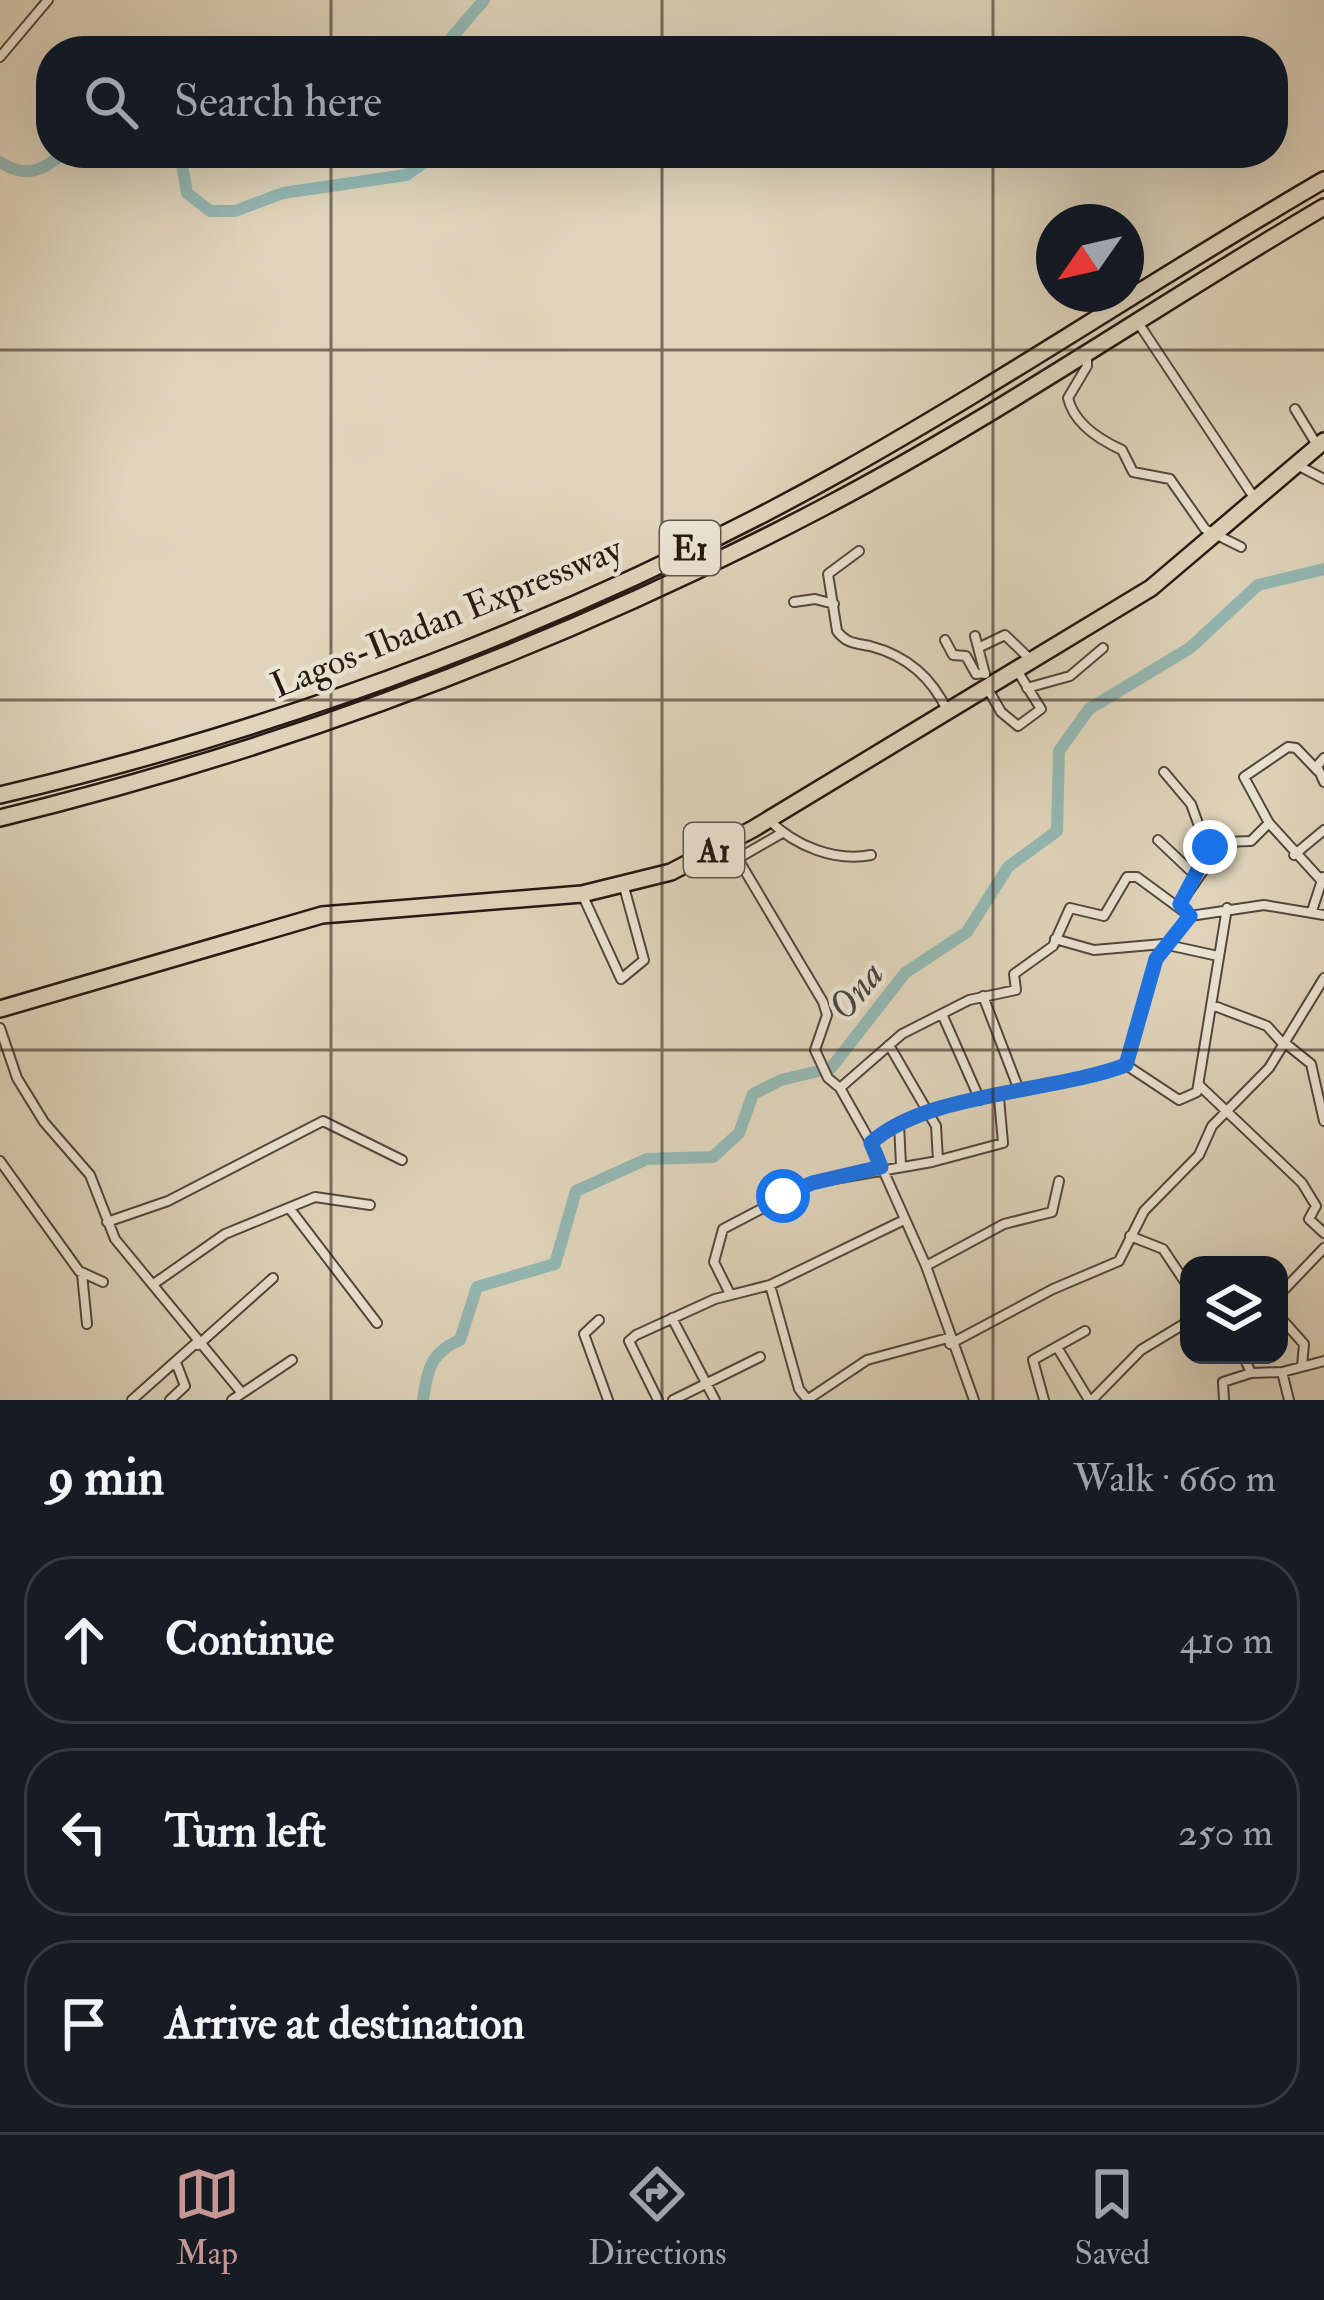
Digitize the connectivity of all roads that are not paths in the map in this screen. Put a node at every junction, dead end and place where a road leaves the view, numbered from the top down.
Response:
1 (48, 0) edge
2 (0, 57) edge
3 (1324, 180) edge
4 (1324, 207) edge
5 (1136, 320) junction
6 (1087, 350) junction
7 (1295, 409) dead end
8 (1321, 444) edge
9 (1296, 465) junction
10 (1324, 479) edge
11 (1256, 500) junction
12 (1215, 537) junction
13 (1240, 547) dead end
14 (860, 551) dead end
15 (794, 602) dead end
16 (834, 604) junction
17 (975, 636) dead end
18 (945, 640) dead end
19 (980, 647) junction
20 (1103, 647) dead end
21 (1033, 661) junction
22 (1017, 670) junction
23 (989, 682) junction
24 (1028, 688) junction
25 (948, 712) junction
26 (1324, 758) edge
27 (1318, 771) junction
28 (1164, 772) dead end
29 (1324, 782) edge
30 (0, 795) edge
31 (0, 818) edge
32 (768, 820) junction
33 (1269, 823) junction
34 (1324, 830) edge
35 (782, 833) junction
36 (1158, 840) dead end
37 (729, 843) junction
38 (871, 855) dead end
39 (1294, 855) junction
40 (1209, 856) junction
41 (737, 859) junction
42 (1195, 875) junction
43 (1322, 877) edge
44 (624, 887) junction
45 (582, 894) junction
46 (1180, 904) junction
47 (1228, 908) junction
48 (1312, 911) junction
49 (1324, 915) edge
50 (1190, 916) junction
51 (1055, 939) junction
52 (1163, 944) junction
53 (1218, 956) junction
54 (1324, 978) edge
55 (983, 995) junction
56 (1212, 1005) junction
57 (0, 1009) edge
58 (941, 1013) junction
59 (0, 1028) edge
60 (1284, 1044) junction
61 (890, 1045) junction
62 (1126, 1065) junction
63 (1199, 1085) junction
64 (840, 1088) junction
65 (1019, 1090) junction
66 (999, 1098) junction
67 (980, 1100) junction
68 (1228, 1109) junction
69 (928, 1113) junction
70 (1324, 1121) edge
71 (898, 1124) junction
72 (871, 1143) junction
73 (402, 1160) dead end
74 (938, 1160) junction
75 (0, 1161) edge
76 (901, 1165) junction
77 (881, 1167) junction
78 (1059, 1181) dead end
79 (370, 1204) dead end
80 (1320, 1205) edge
81 (290, 1210) junction
82 (904, 1220) junction
83 (107, 1222) junction
84 (1324, 1233) edge
85 (1130, 1236) junction
86 (1324, 1249) edge
87 (926, 1266) junction
88 (82, 1274) junction
89 (1180, 1275) edge
90 (273, 1278) dead end
91 (103, 1282) dead end
92 (155, 1283) junction
93 (770, 1285) junction
94 (1288, 1286) edge
95 (730, 1294) junction
96 (672, 1318) junction
97 (598, 1320) dead end
98 (377, 1323) dead end
99 (87, 1324) dead end
100 (1180, 1326) edge
101 (1288, 1326) edge
102 (1085, 1331) dead end
103 (949, 1341) junction
104 (197, 1344) junction
105 (1057, 1347) junction
106 (760, 1357) dead end
107 (292, 1360) dead end
108 (1324, 1361) edge
109 (1247, 1364) edge
110 (176, 1365) junction
111 (1301, 1368) junction
112 (1251, 1372) junction
113 (1282, 1372) junction
114 (708, 1383) junction
115 (148, 1390) junction
116 (241, 1392) junction
117 (1041, 1399) edge
118 (132, 1400) edge
119 (157, 1400) edge
120 (170, 1400) edge
121 (232, 1400) edge
122 (608, 1400) edge
123 (658, 1400) edge
124 (673, 1400) edge
125 (715, 1400) edge
126 (807, 1400) edge
127 (974, 1400) edge
128 (1090, 1400) edge
129 (1224, 1400) edge
130 (1289, 1400) edge

1 - 2 street
3 - 30 highway, Lagos-Ibadan Expressway / E1
4 - 5 highway, Lagos-Ibadan Expressway / E1
5 - 6 highway, Lagos-Ibadan Expressway / E1
5 - 11 street
6 - 12 street
6 - 31 highway, Lagos-Ibadan Expressway / E1
7 - 8 street
8 - 9 highway, A1
9 - 10 street
9 - 11 highway, A1
11 - 12 highway, A1
12 - 13 street
12 - 21 highway, A1
14 - 16 street
15 - 16 street
16 - 25 street
17 - 19 street
18 - 23 street
19 - 21 street
19 - 23 street
20 - 24 street
21 - 22 highway, A1
22 - 23 highway, A1
22 - 24 street
23 - 24 street
23 - 25 highway, A1
25 - 32 highway, A1
26 - 27 street
27 - 29 street
27 - 33 street
28 - 40 street
32 - 35 street
32 - 37 highway, A1
33 - 39 street
33 - 40 street
34 - 39 street
35 - 38 street
35 - 41 street
36 - 42 street
37 - 41 street
37 - 44 highway, A1
39 - 43 street
40 - 42 street
41 - 64 street
42 - 46 street
43 - 48 street
44 - 45 highway, A1
44 - 45 street
45 - 57 highway, A1
46 - 50 street
46 - 51 street
47 - 48 street
47 - 50 street
47 - 53 street
48 - 49 street
50 - 52 street
51 - 52 street
51 - 55 street
52 - 53 street
52 - 62 street
53 - 56 street
54 - 60 street
55 - 58 street
55 - 65 street
56 - 60 street
56 - 63 street
58 - 61 street
58 - 67 street
59 - 83 street
60 - 68 street
60 - 70 street
61 - 64 street
61 - 69 street
62 - 63 street
62 - 65 street
63 - 68 street
64 - 72 street
65 - 66 street
66 - 67 street
66 - 74 street
67 - 69 street
68 - 80 street
68 - 85 street
69 - 71 street
69 - 74 street
71 - 72 street
71 - 76 street
72 - 77 street
73 - 83 street
74 - 76 street
75 - 88 street
76 - 77 street
77 - 82 street
77 - 95 street
78 - 87 street
79 - 81 street
80 - 84 street
81 - 92 street
81 - 98 street
82 - 87 street
82 - 93 street
83 - 92 street
85 - 89 street
85 - 103 street
86 - 94 street
87 - 103 street
88 - 91 street
88 - 99 street
90 - 104 street
92 - 104 street
93 - 95 street
93 - 126 street
95 - 96 street
96 - 114 street
96 - 123 street
97 - 122 street
100 - 128 street
101 - 111 street
102 - 105 street
103 - 126 street
103 - 127 street
104 - 110 street
104 - 116 street
105 - 117 street
105 - 128 street
106 - 114 street
107 - 116 street
108 - 111 street
109 - 112 street
110 - 115 street
110 - 120 street
111 - 113 street
112 - 113 street
112 - 129 street
113 - 130 street
114 - 124 street
114 - 125 street
115 - 118 street
115 - 119 street
116 - 121 street

